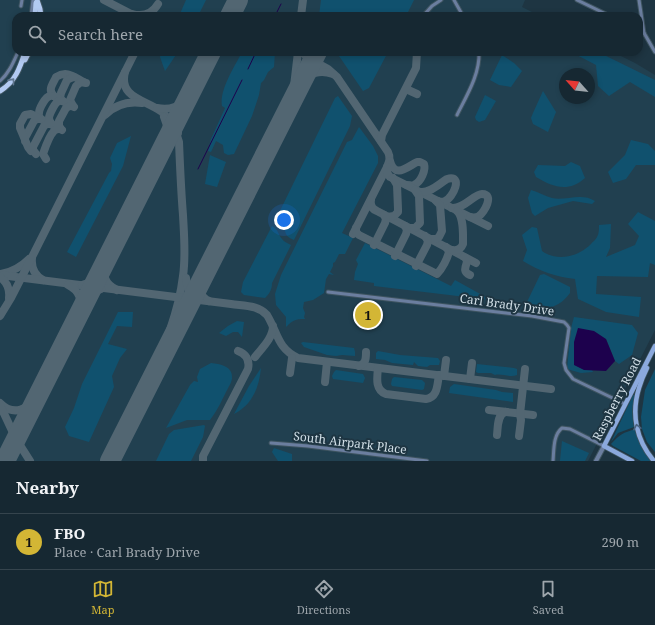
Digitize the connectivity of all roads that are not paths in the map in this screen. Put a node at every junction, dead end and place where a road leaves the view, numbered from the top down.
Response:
1 (22, 0) edge
2 (35, 0) edge
3 (441, 0) edge
4 (454, 0) edge
5 (578, 0) edge
6 (639, 0) edge
7 (21, 6) dead end
8 (36, 12) edge
9 (427, 12) edge
10 (461, 12) edge
11 (602, 12) edge
12 (641, 12) edge
13 (643, 26) edge
14 (644, 33) joint
15 (655, 52) edge
16 (16, 56) edge
17 (24, 56) edge
18 (27, 56) edge
19 (479, 56) edge
20 (25, 60) dead end
21 (0, 80) edge
22 (0, 91) edge
23 (457, 114) dead end
24 (328, 292) dead end
25 (655, 346) edge
26 (625, 404) junction
27 (271, 443) dead end
28 (604, 446) junction
29 (427, 461) edge
30 (552, 461) edge
31 (596, 461) edge
32 (632, 461) edge
33 (654, 461) edge

1 - 7 street
2 - 8 main road
3 - 9 street
4 - 10 street
5 - 11 street
6 - 12 street
13 - 14 street
14 - 15 street
16 - 21 street
22 -> 17 main road
18 - 20 main road
19 - 23 street
24 - 26 street, Carl Brady Drive
25 - 26 main road, Raspberry Road
33 -> 25 main road
26 - 28 main road, Raspberry Road
27 - 29 street, South Airpark Place
28 - 30 street
28 - 31 street, Raspberry Road
28 - 32 main road

